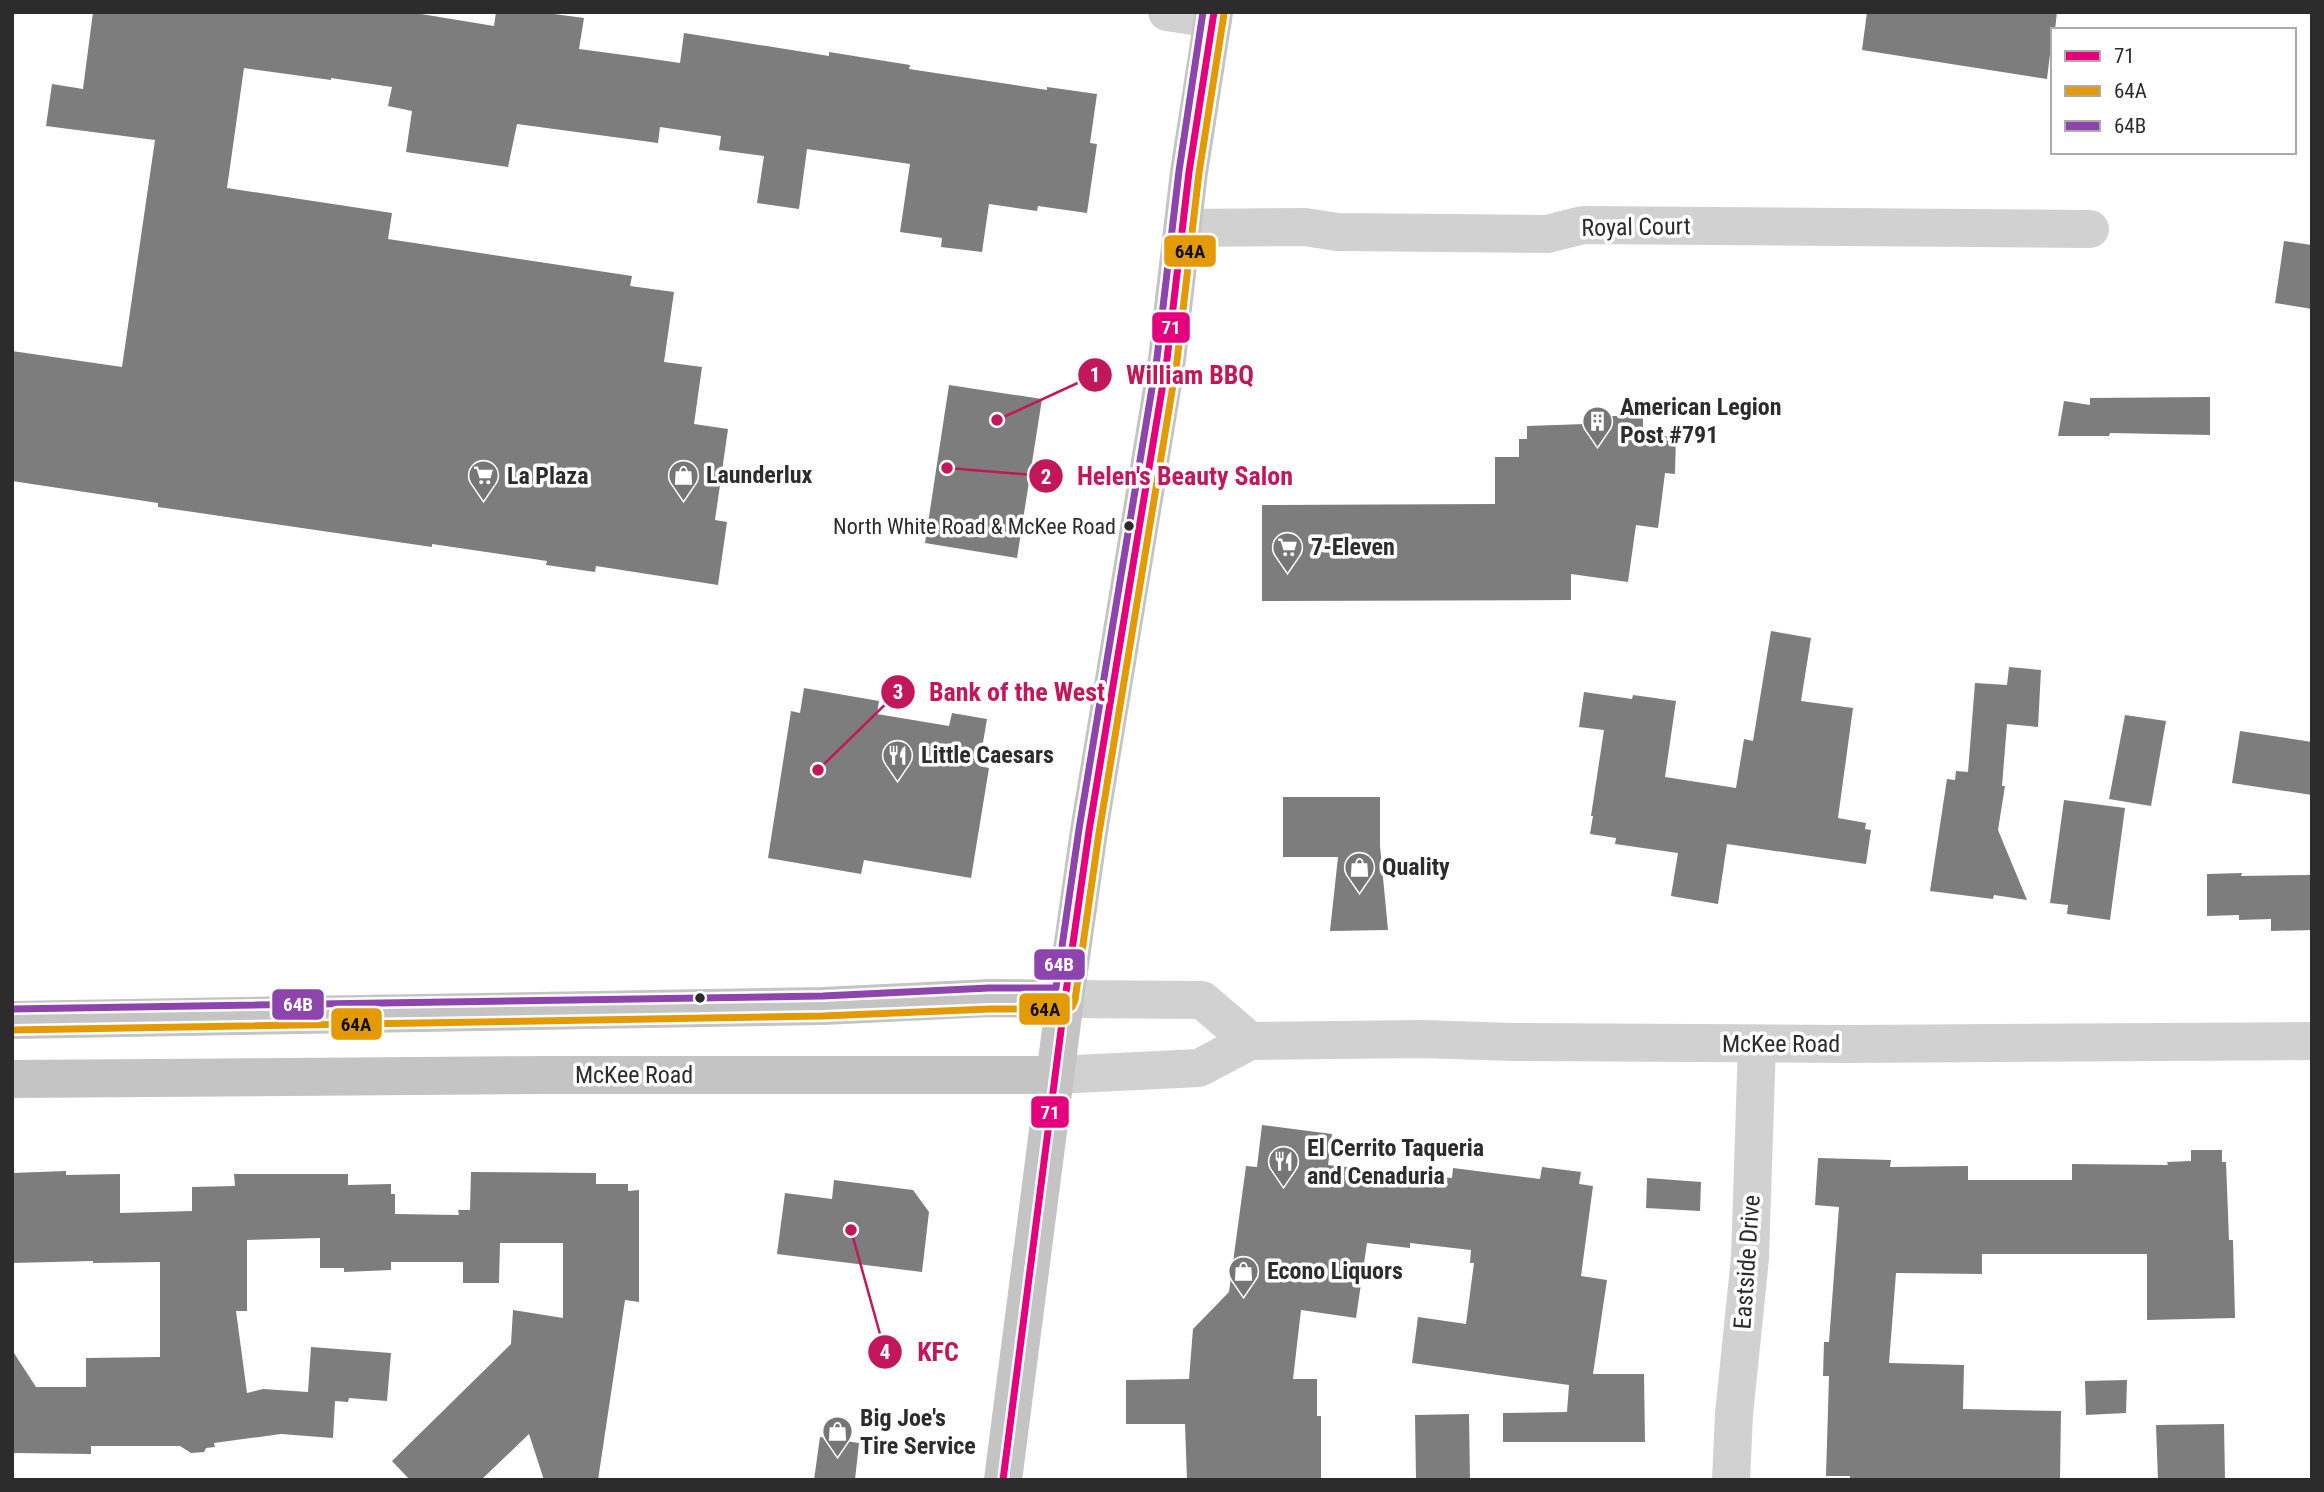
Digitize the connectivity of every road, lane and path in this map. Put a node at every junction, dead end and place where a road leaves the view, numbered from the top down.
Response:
1 (1167, 12) edge
2 (1214, 16) edge
3 (1183, 228) junction
4 (2090, 229) dead end
5 (1065, 999) junction
6 (12, 1020) edge
7 (1250, 1041) junction
8 (2312, 1041) edge
9 (1757, 1044) junction
10 (1055, 1075) junction
11 (12, 1079) edge
12 (1003, 1480) edge
13 (1731, 1480) edge

1 - 2 street
2 - 3 main road
3 - 4 street, Royal Court
3 - 5 main road
5 - 6 main road
5 - 7 street
5 - 10 main road
7 - 9 street, McKee Road
7 - 10 street, McKee Road
8 - 9 street, McKee Road
9 - 13 street, Eastside Drive
10 - 11 main road, McKee Road
10 - 12 main road

